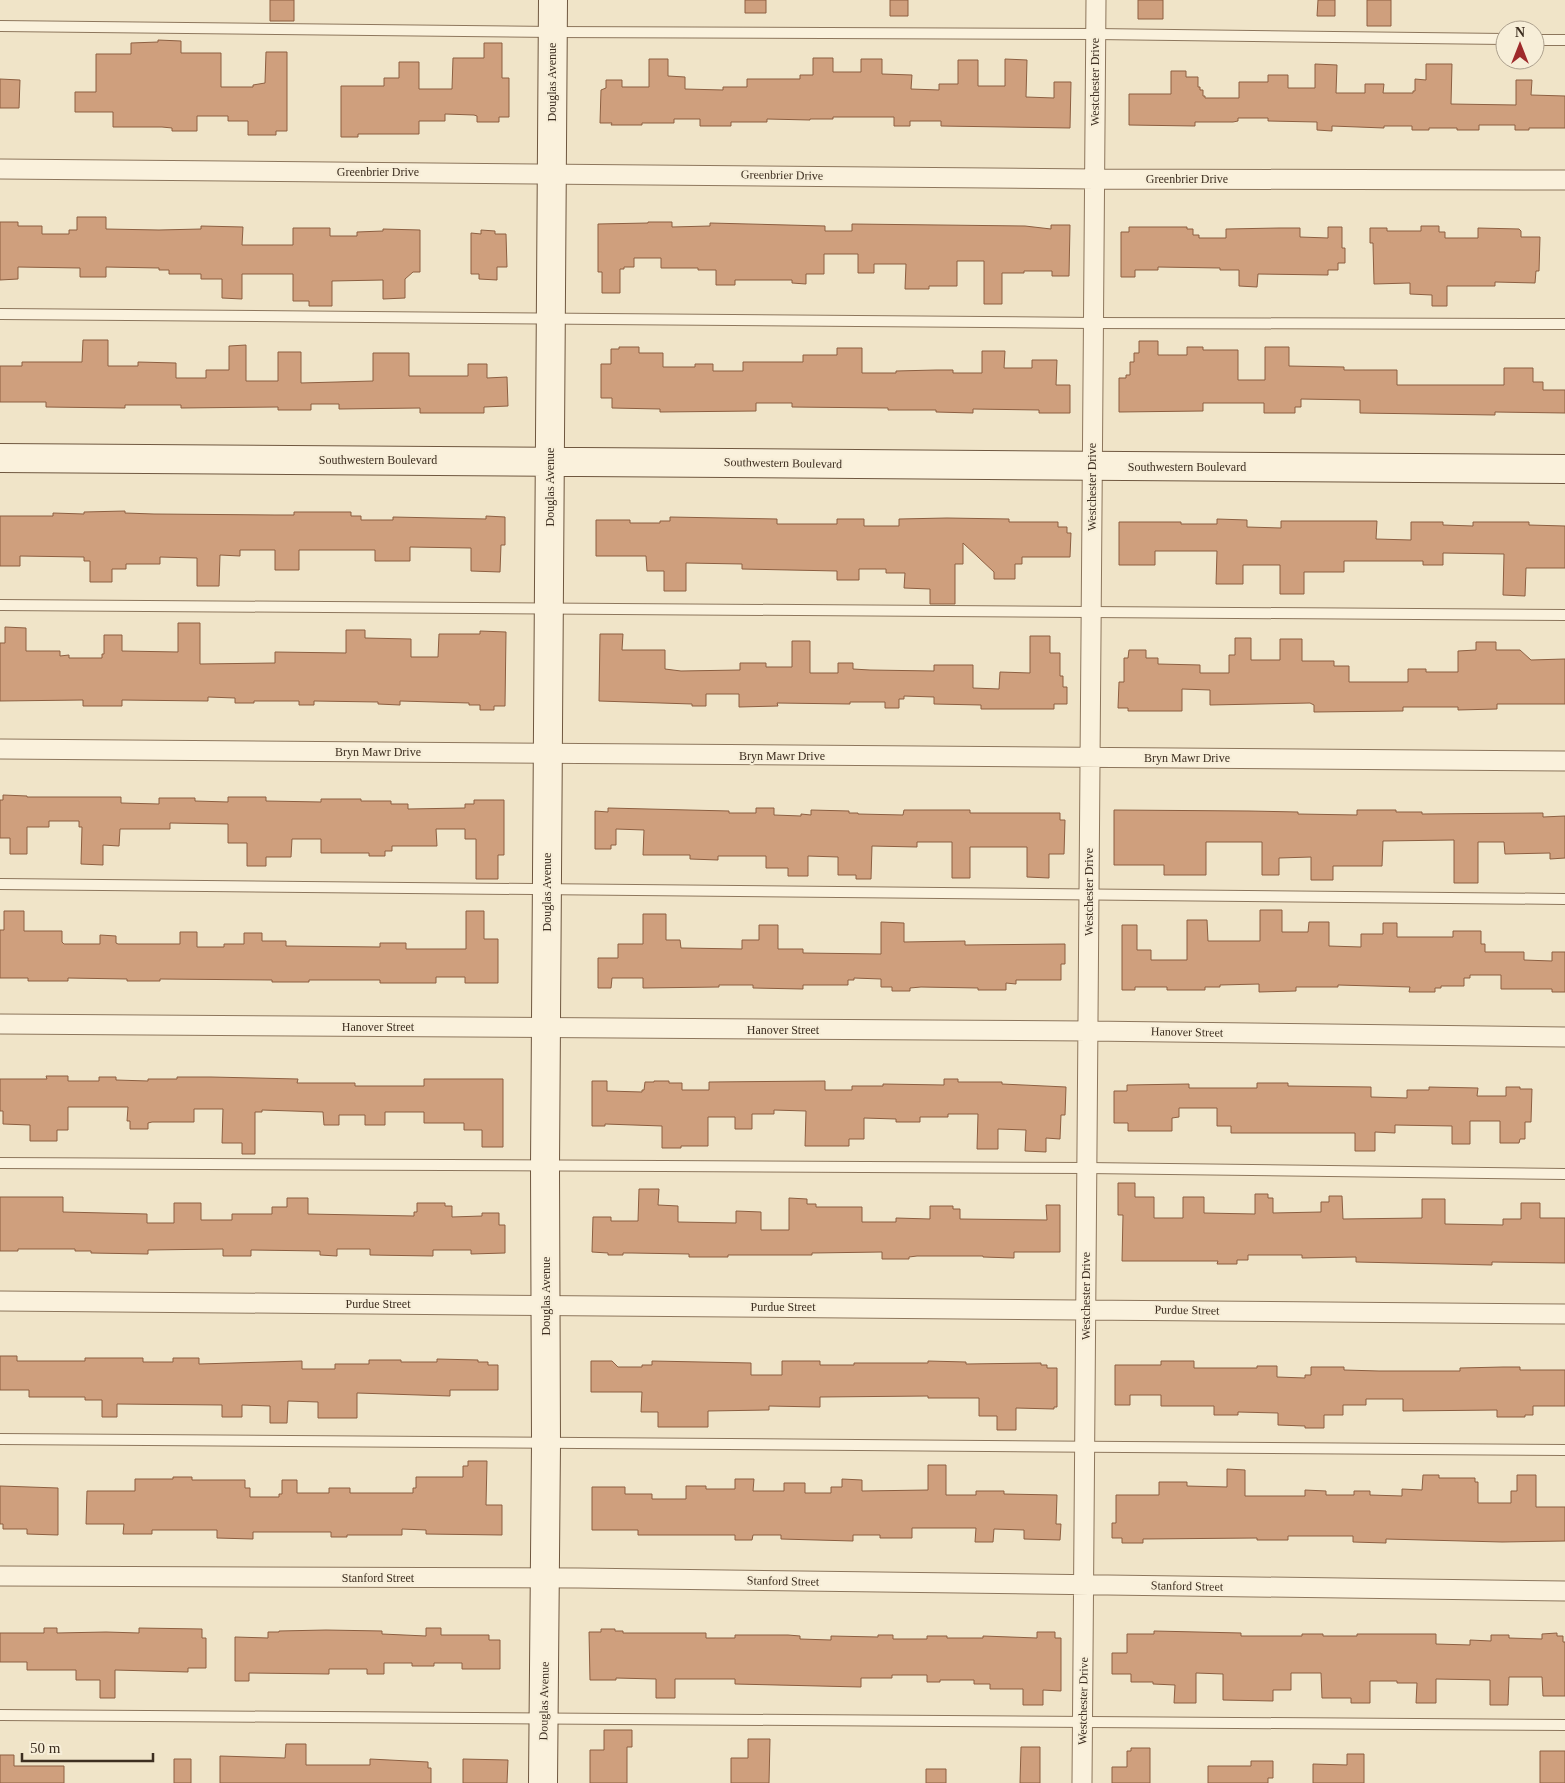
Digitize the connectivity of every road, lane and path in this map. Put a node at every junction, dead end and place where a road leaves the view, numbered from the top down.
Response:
1 (552, 0) edge
2 (1096, 0) edge
3 (0, 26) edge
4 (552, 32) junction
5 (1096, 34) junction
6 (1495, 39) edge
7 (1545, 40) edge
8 (1565, 40) edge
9 (0, 169) edge
10 (552, 173) junction
11 (1095, 179) junction
12 (1565, 180) edge
13 (0, 314) edge
14 (551, 318) junction
15 (1094, 323) junction
16 (1565, 324) edge
17 (0, 458) edge
18 (551, 461) junction
19 (1093, 466) junction
20 (1565, 470) edge
21 (0, 605) edge
22 (549, 609) junction
23 (1091, 612) junction
24 (1565, 615) edge
25 (0, 749) edge
26 (548, 754) junction
27 (1090, 758) junction
28 (1565, 761) edge
29 (0, 884) edge
30 (547, 889) junction
31 (1089, 894) junction
32 (1565, 899) edge
33 (0, 1024) edge
34 (546, 1028) junction
35 (1088, 1031) junction
36 (1565, 1037) edge
37 (0, 1163) edge
38 (545, 1166) junction
39 (1087, 1168) junction
40 (1565, 1174) edge
41 (0, 1301) edge
42 (546, 1305) junction
43 (1086, 1309) junction
44 (1565, 1314) edge
45 (0, 1439) edge
46 (546, 1443) junction
47 (1085, 1447) junction
48 (1565, 1450) edge
49 (0, 1576) edge
50 (545, 1578) junction
51 (1084, 1585) junction
52 (1565, 1591) edge
53 (0, 1715) edge
54 (544, 1719) junction
55 (1083, 1723) junction
56 (1565, 1725) edge
57 (543, 1783) edge
58 (1082, 1783) edge

1 - 4 street, Douglas Avenue
2 - 5 street, Westchester Drive
3 - 4 lane
4 - 5 lane
4 - 10 street, Douglas Avenue
5 - 6 lane
5 - 11 street, Westchester Drive
7 - 8 lane
9 - 10 street, Greenbrier Drive
10 - 11 street, Greenbrier Drive
10 - 14 street, Douglas Avenue
11 - 12 street, Greenbrier Drive
11 - 15 street, Westchester Drive
13 - 14 lane
14 - 15 lane
14 - 18 street, Douglas Avenue
15 - 16 lane
15 - 19 street, Westchester Drive
17 - 18 street, Southwestern Boulevard
18 - 19 street, Southwestern Boulevard
18 - 22 street, Douglas Avenue
19 - 20 street, Southwestern Boulevard
19 - 23 street, Westchester Drive
21 - 22 lane
22 - 23 lane
22 - 26 street, Douglas Avenue
23 - 24 lane
23 - 27 street, Westchester Drive
25 - 26 street, Bryn Mawr Drive
26 - 27 street, Bryn Mawr Drive
26 - 30 street, Douglas Avenue
27 - 28 street, Bryn Mawr Drive
27 - 31 street, Westchester Drive
29 - 30 lane
30 - 31 lane
30 - 34 street, Douglas Avenue
31 - 32 lane
31 - 35 street, Westchester Drive
33 - 34 street, Hanover Street
34 - 35 street, Hanover Street
34 - 38 street, Douglas Avenue
35 - 36 street, Hanover Street
35 - 39 street, Westchester Drive
37 - 38 lane
38 - 39 lane
38 - 42 street, Douglas Avenue
39 - 40 lane
39 - 43 street, Westchester Drive
41 - 42 street, Purdue Street
42 - 43 street, Purdue Street
42 - 46 street, Douglas Avenue
43 - 44 street, Purdue Street
43 - 47 street, Westchester Drive
45 - 46 lane
46 - 47 lane
46 - 50 street, Douglas Avenue
47 - 48 lane
47 - 51 street, Westchester Drive
49 - 50 street, Stanford Street
50 - 51 street, Stanford Street
50 - 54 street, Douglas Avenue
51 - 52 street, Stanford Street
51 - 55 street, Westchester Drive
53 - 54 lane
54 - 55 lane
54 - 57 street, Douglas Avenue
55 - 56 lane
55 - 58 street, Westchester Drive

